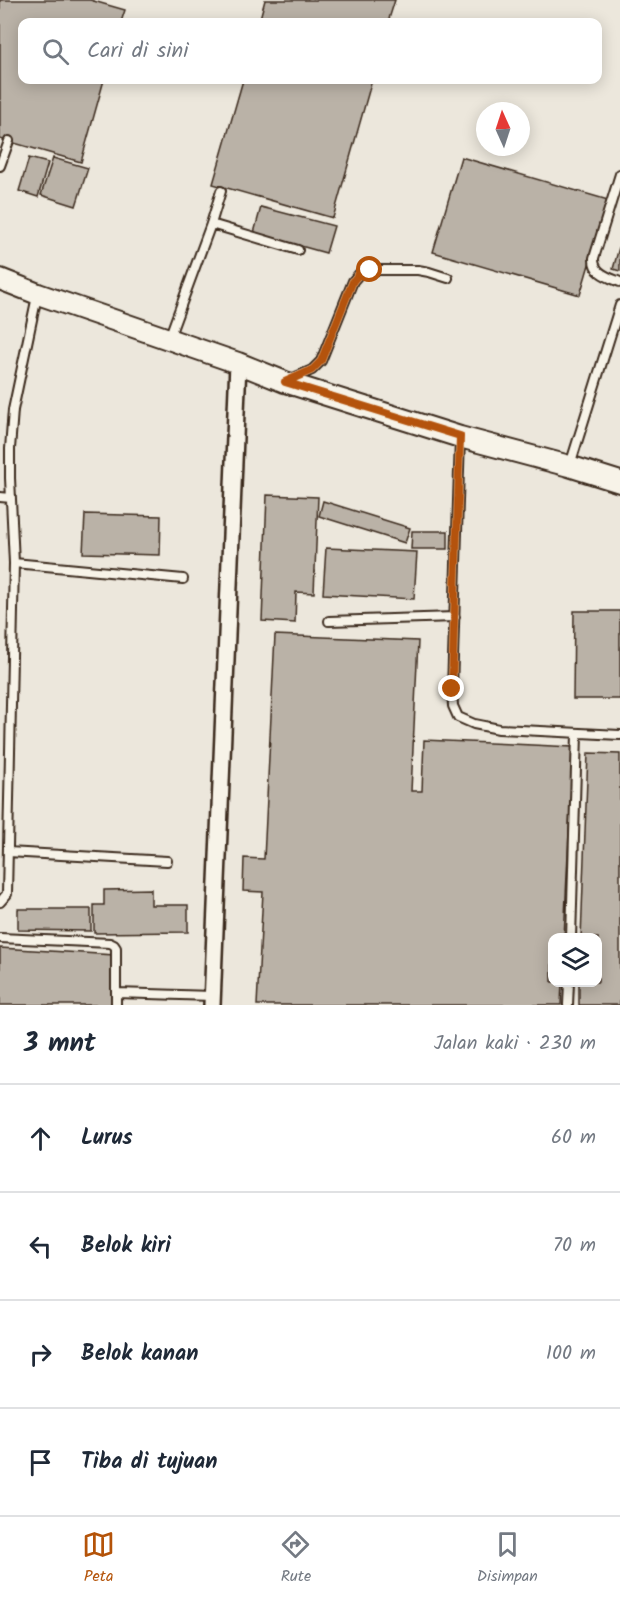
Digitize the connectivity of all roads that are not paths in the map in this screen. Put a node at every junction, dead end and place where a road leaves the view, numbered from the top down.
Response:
1 (9, 141) dead end
2 (0, 166) edge
3 (620, 174) edge
4 (221, 191) dead end
5 (211, 224) junction
6 (298, 250) dead end
7 (448, 278) dead end
8 (620, 282) edge
9 (5, 283) edge
10 (38, 294) junction
11 (620, 305) edge
12 (169, 339) junction
13 (238, 363) junction
14 (285, 382) junction
15 (460, 436) junction
16 (569, 466) junction
17 (620, 482) edge
18 (0, 498) edge
19 (10, 498) junction
20 (14, 563) junction
21 (183, 579) dead end
22 (454, 617) junction
23 (329, 621) dead end
24 (577, 734) junction
25 (620, 735) edge
26 (8, 852) junction
27 (167, 861) dead end
28 (0, 902) edge
29 (571, 933) edge
30 (0, 938) edge
31 (569, 987) edge
32 (117, 993) junction
33 (212, 1000) edge
34 (116, 1005) edge
35 (568, 1005) edge

1 - 2 lane
3 - 8 lane
4 - 5 lane
5 - 6 lane
5 - 12 lane
7 - 14 lane
9 - 10 street
10 - 12 street
10 - 19 lane
11 - 16 lane
12 - 13 street
13 - 14 street
13 - 33 street
14 - 15 street
15 - 16 street
15 - 22 lane
16 - 17 street
18 - 19 lane
19 - 20 lane
20 - 21 lane
20 - 26 lane
22 - 23 lane
22 - 24 lane
24 - 25 lane
24 - 29 lane
26 - 27 lane
26 - 28 lane
30 - 32 lane
31 - 35 lane
32 - 33 lane
32 - 34 lane

